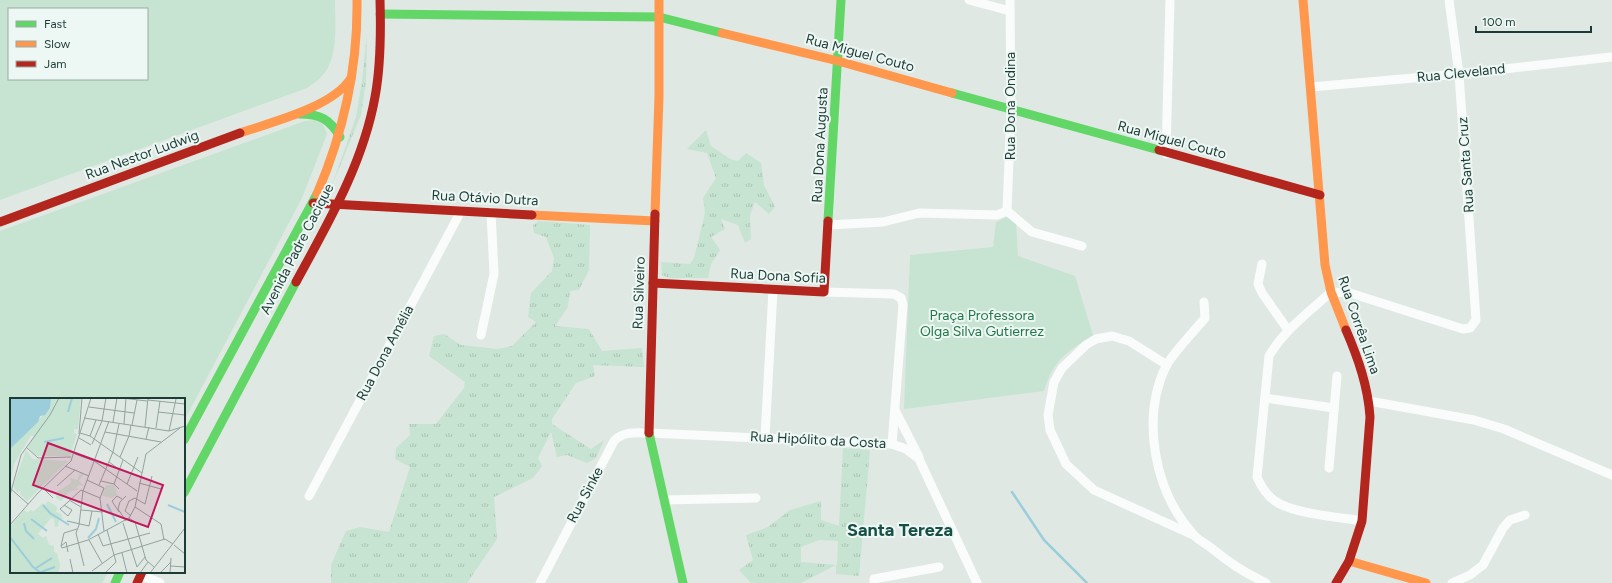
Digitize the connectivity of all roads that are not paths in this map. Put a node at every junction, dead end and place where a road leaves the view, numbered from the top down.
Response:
1 (356, 0) edge
2 (380, 0) edge
3 (659, 0) edge
4 (842, 0) edge
5 (969, 0) edge
6 (1010, 0) edge
7 (1170, 0) edge
8 (1303, 0) edge
9 (1449, 0) edge
10 (1010, 11) junction
11 (380, 14) junction
12 (659, 17) junction
13 (1611, 57) dead end
14 (838, 61) junction
15 (354, 71) junction
16 (1459, 74) junction
17 (1311, 87) junction
18 (1011, 110) junction
19 (293, 114) junction
20 (340, 137) junction
21 (1166, 154) junction
22 (1320, 195) junction
23 (312, 203) junction
24 (338, 204) junction
25 (461, 211) junction
26 (1007, 211) junction
27 (491, 212) junction
28 (655, 221) junction
29 (0, 222) edge
30 (829, 225) junction
31 (1082, 246) dead end
32 (1262, 264) dead end
33 (653, 283) junction
34 (773, 290) junction
35 (824, 292) junction
36 (1331, 292) junction
37 (1204, 302) dead end
38 (1288, 330) junction
39 (481, 335) dead end
40 (1167, 365) junction
41 (1337, 376) dead end
42 (1265, 398) junction
43 (1369, 401) junction
44 (1334, 408) junction
45 (895, 410) junction
46 (648, 433) junction
47 (765, 437) junction
48 (185, 438) edge
49 (892, 444) junction
50 (920, 459) junction
51 (1329, 468) dead end
52 (1612, 475) edge
53 (185, 491) edge
54 (309, 496) dead end
55 (756, 498) dead end
56 (664, 500) junction
57 (1525, 515) dead end
58 (1362, 521) junction
59 (1193, 535) junction
60 (1348, 561) junction
61 (939, 567) dead end
62 (120, 573) edge
63 (140, 577) edge
64 (115, 583) edge
65 (160, 583) edge
66 (540, 583) edge
67 (683, 583) edge
68 (874, 583) edge
69 (978, 583) edge
70 (1266, 583) edge
71 (1336, 583) edge
72 (1426, 583) edge
73 (1452, 583) edge

1 - 15 street, Avenida Padre Cacique
2 - 11 street, Avenida Padre Cacique
3 - 12 street, Rua Silveiro
4 - 14 street, Rua Dona Augusta
5 - 10 street
6 - 10 street, Rua Dona Ondina
7 - 21 street
8 - 17 street, Rua Corrêa Lima
9 - 16 street, Rua Santa Cruz
10 - 18 street, Rua Dona Ondina
11 - 12 street, Rua Miguel Couto
11 - 24 street, Avenida Padre Cacique
12 - 14 street, Rua Miguel Couto
12 - 28 street, Rua Silveiro
13 - 16 street, Rua Cleveland
14 - 18 street, Rua Miguel Couto
14 - 30 street, Rua Dona Augusta
15 - 19 street, Rua Nestor Ludwig
15 - 20 street, Avenida Padre Cacique
16 - 17 street, Rua Cleveland
16 - 36 street, Rua Santa Cruz
17 - 22 street, Rua Corrêa Lima
18 - 21 street, Rua Miguel Couto
18 - 26 street, Rua Dona Ondina
19 - 20 street, Rua Nestor Ludwig
19 - 29 street, Rua Nestor Ludwig
20 - 23 street, Avenida Padre Cacique
21 - 22 street, Rua Miguel Couto
22 - 36 street, Rua Corrêa Lima
23 - 24 street, Rua Otávio Dutra
23 - 48 street, Avenida Padre Cacique
24 - 25 street, Rua Otávio Dutra
24 - 53 street, Avenida Padre Cacique
25 - 27 street, Rua Otávio Dutra
25 - 54 street, Rua Dona Amélia
26 - 30 street
26 - 31 street
27 - 28 street, Rua Otávio Dutra
27 - 39 street
28 - 33 street, Rua Silveiro
30 - 35 street, Rua Dona Augusta
32 - 38 street
33 - 34 street, Rua Dona Sofia
33 - 46 street, Rua Silveiro
34 - 35 street, Rua Dona Sofia
34 - 47 street
35 - 45 street, Rua Dona Sofia
36 - 38 street
36 - 43 street, Rua Corrêa Lima
37 - 40 street
38 - 42 street
40 - 59 street
40 - 59 street
41 - 44 street
42 - 44 street
42 - 58 street
43 - 52 street
43 - 58 street, Rua Corrêa Lima
44 - 51 street
45 - 49 street
45 - 50 street
46 - 47 street, Rua Hipólito da Costa
46 - 56 street, Rua Silveiro
46 - 66 street, Rua Sinke
47 - 49 street, Rua Hipólito da Costa
49 - 50 street, Rua Hipólito da Costa
50 - 69 street
55 - 56 street
56 - 67 street, Rua Silveiro
57 - 73 street
58 - 60 street, Rua Corrêa Lima
59 - 70 street
60 - 71 street, Rua Corrêa Lima
60 - 72 street
61 - 68 street
62 - 64 street
63 - 65 street

